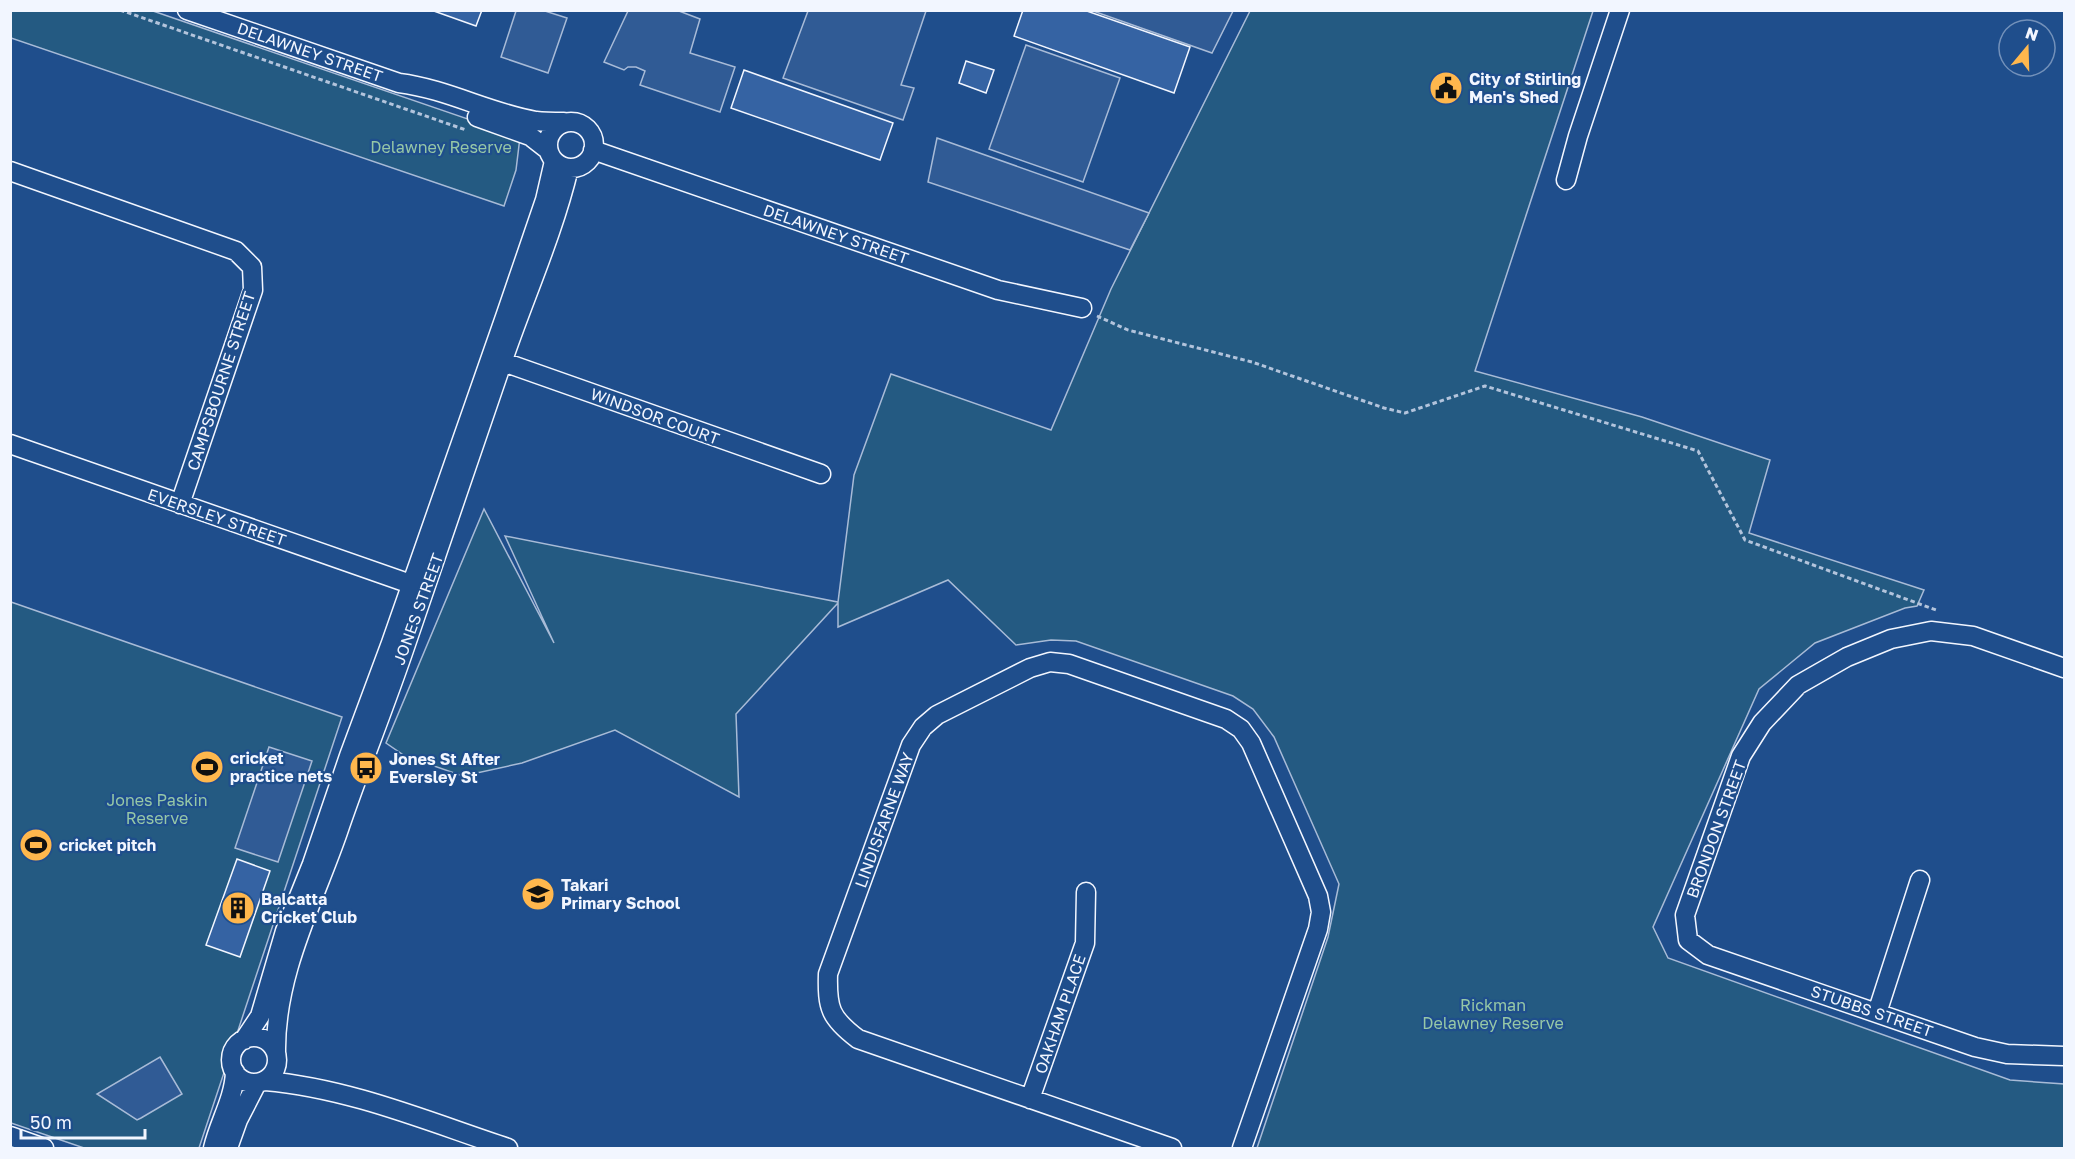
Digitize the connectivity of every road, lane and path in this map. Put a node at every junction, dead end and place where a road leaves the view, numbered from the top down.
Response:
1 (120, 10) edge
2 (187, 10) edge
3 (1620, 10) edge
4 (399, 83) junction
5 (564, 122) junction
6 (468, 131) dead end
7 (594, 150) junction
8 (557, 160) junction
9 (10, 171) edge
10 (1566, 180) dead end
11 (1082, 308) joint
12 (496, 359) junction
13 (10, 444) edge
14 (821, 474) dead end
15 (180, 504) junction
16 (418, 587) junction
17 (1936, 610) dead end
18 (2064, 668) edge
19 (1920, 880) dead end
20 (1086, 892) dead end
21 (1688, 940) joint
22 (1877, 1013) junction
23 (244, 1040) junction
24 (277, 1056) junction
25 (2064, 1056) edge
26 (235, 1072) junction
27 (261, 1082) junction
28 (342, 1094) junction
29 (1030, 1099) junction
30 (10, 1136) edge
31 (44, 1149) edge
32 (213, 1149) edge
33 (228, 1149) edge
34 (508, 1149) edge
35 (1172, 1149) edge
36 (1242, 1149) edge

1 - 6 path
2 - 4 street, DELAWNEY STREET
3 - 10 street
4 - 5 street, DELAWNEY STREET
4 - 8 street, DELAWNEY STREET
5 - 7 street
5 - 8 street, JONES STREET
7 - 8 street
7 - 11 street, DELAWNEY STREET
8 - 12 street, JONES STREET
9 - 15 street, CAMPSBOURNE STREET
11 - 17 path
12 - 14 street, WINDSOR COURT
12 - 16 street, JONES STREET
13 - 15 street, EVERSLEY STREET
15 - 16 street, EVERSLEY STREET
16 - 23 street, JONES STREET
16 - 24 street, JONES STREET
18 - 21 street, BRONDON STREET
19 - 22 street
20 - 29 street, OAKHAM PLACE
21 - 22 street, STUBBS STREET
22 - 25 street, STUBBS STREET
23 - 24 street
23 - 26 street
24 - 27 street
24 - 28 street
26 - 27 street
26 - 32 street
27 - 28 street
27 - 33 street
28 - 34 street
29 - 35 street, LINDISFARNE WAY
29 - 36 street, LINDISFARNE WAY
30 - 31 street

